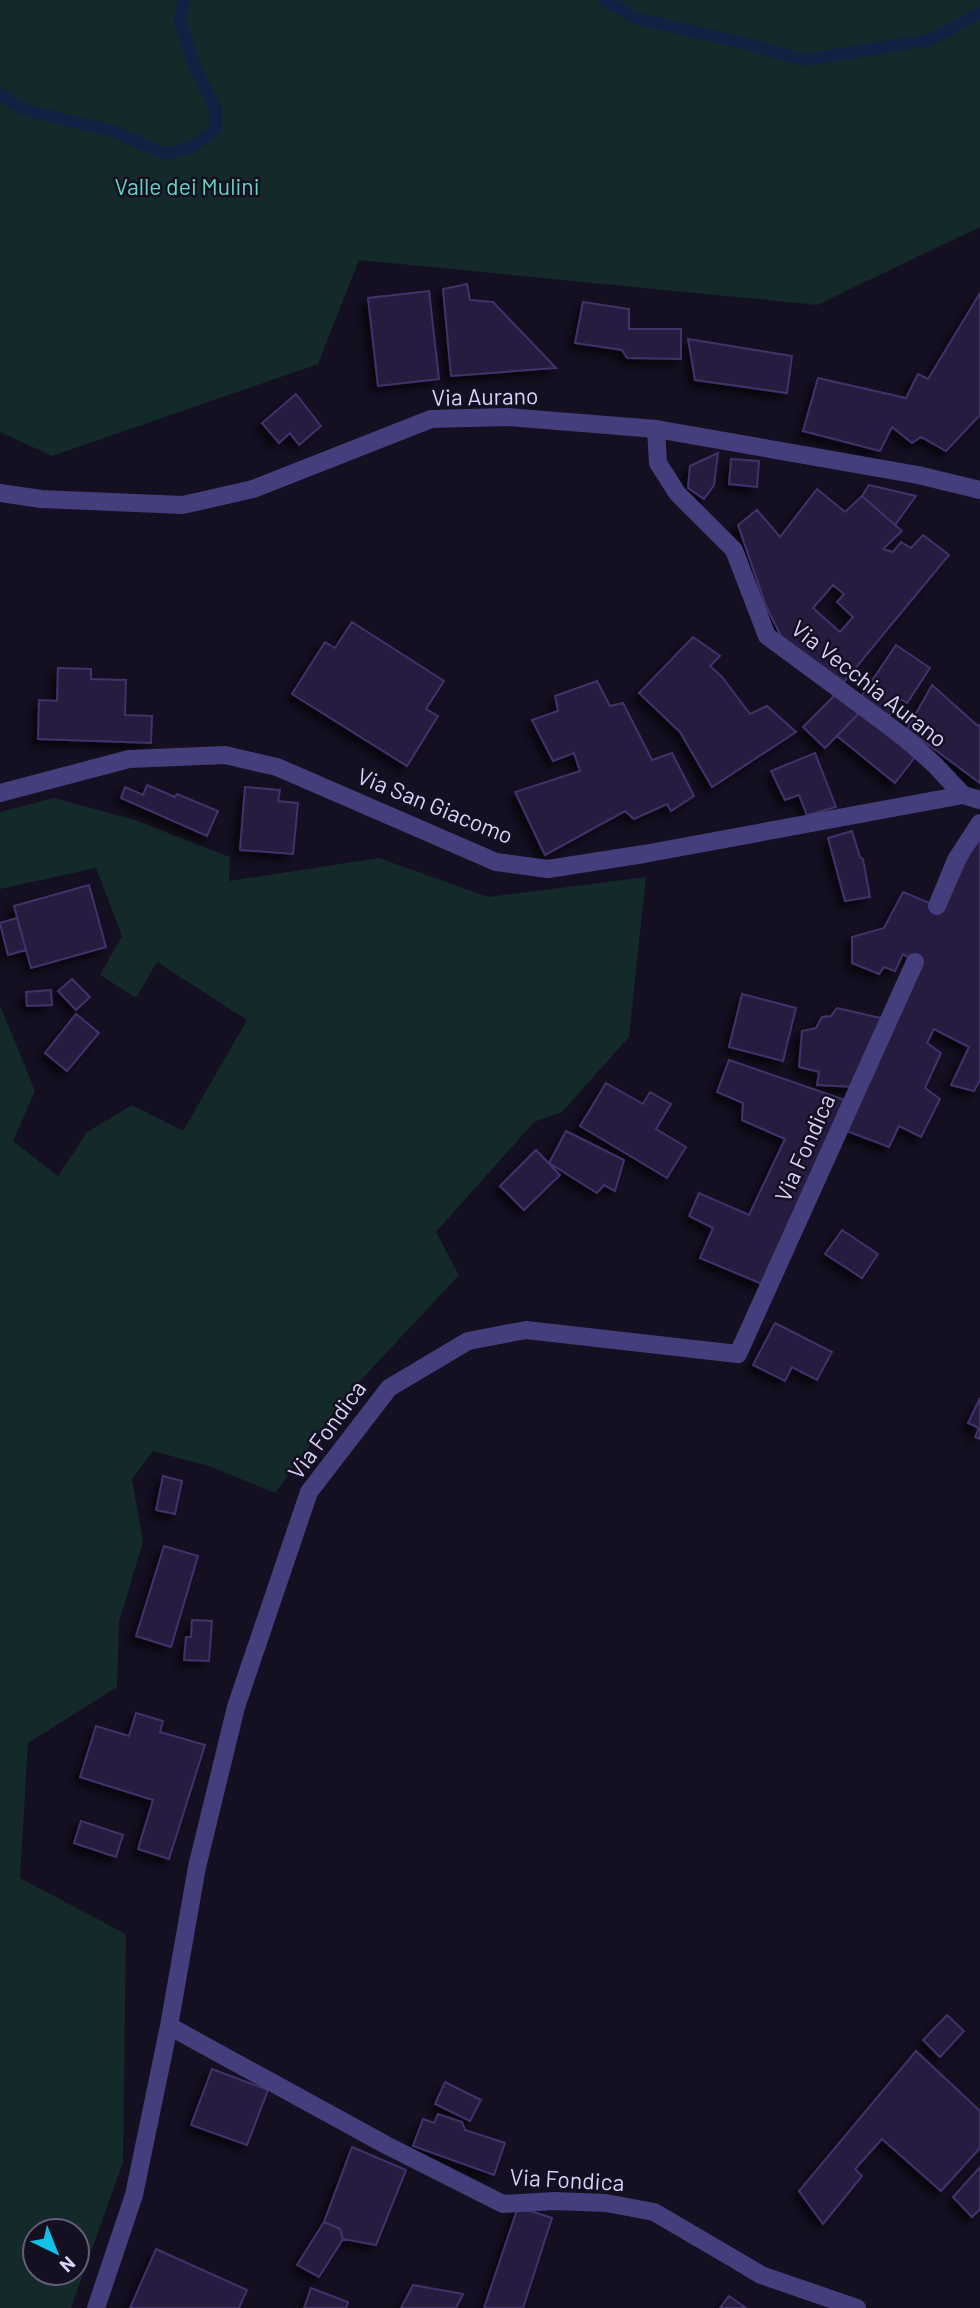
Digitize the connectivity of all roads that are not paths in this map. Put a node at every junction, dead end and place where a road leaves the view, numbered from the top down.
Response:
1 (656, 429) junction
2 (980, 490) edge
3 (0, 493) edge
4 (0, 793) edge
5 (972, 797) edge
6 (980, 823) edge
7 (937, 906) dead end
8 (915, 962) dead end
9 (169, 2026) junction
10 (96, 2308) edge
11 (857, 2308) edge

1 - 2 street, Via Aurano
1 - 3 street, Via Aurano
1 - 5 street, Via Vecchia Aurano
4 - 5 street, Via San Giacomo
6 - 7 street
8 - 9 street, Via Fondica
9 - 10 street, Via Fondica
9 - 11 street, Via Fondica

